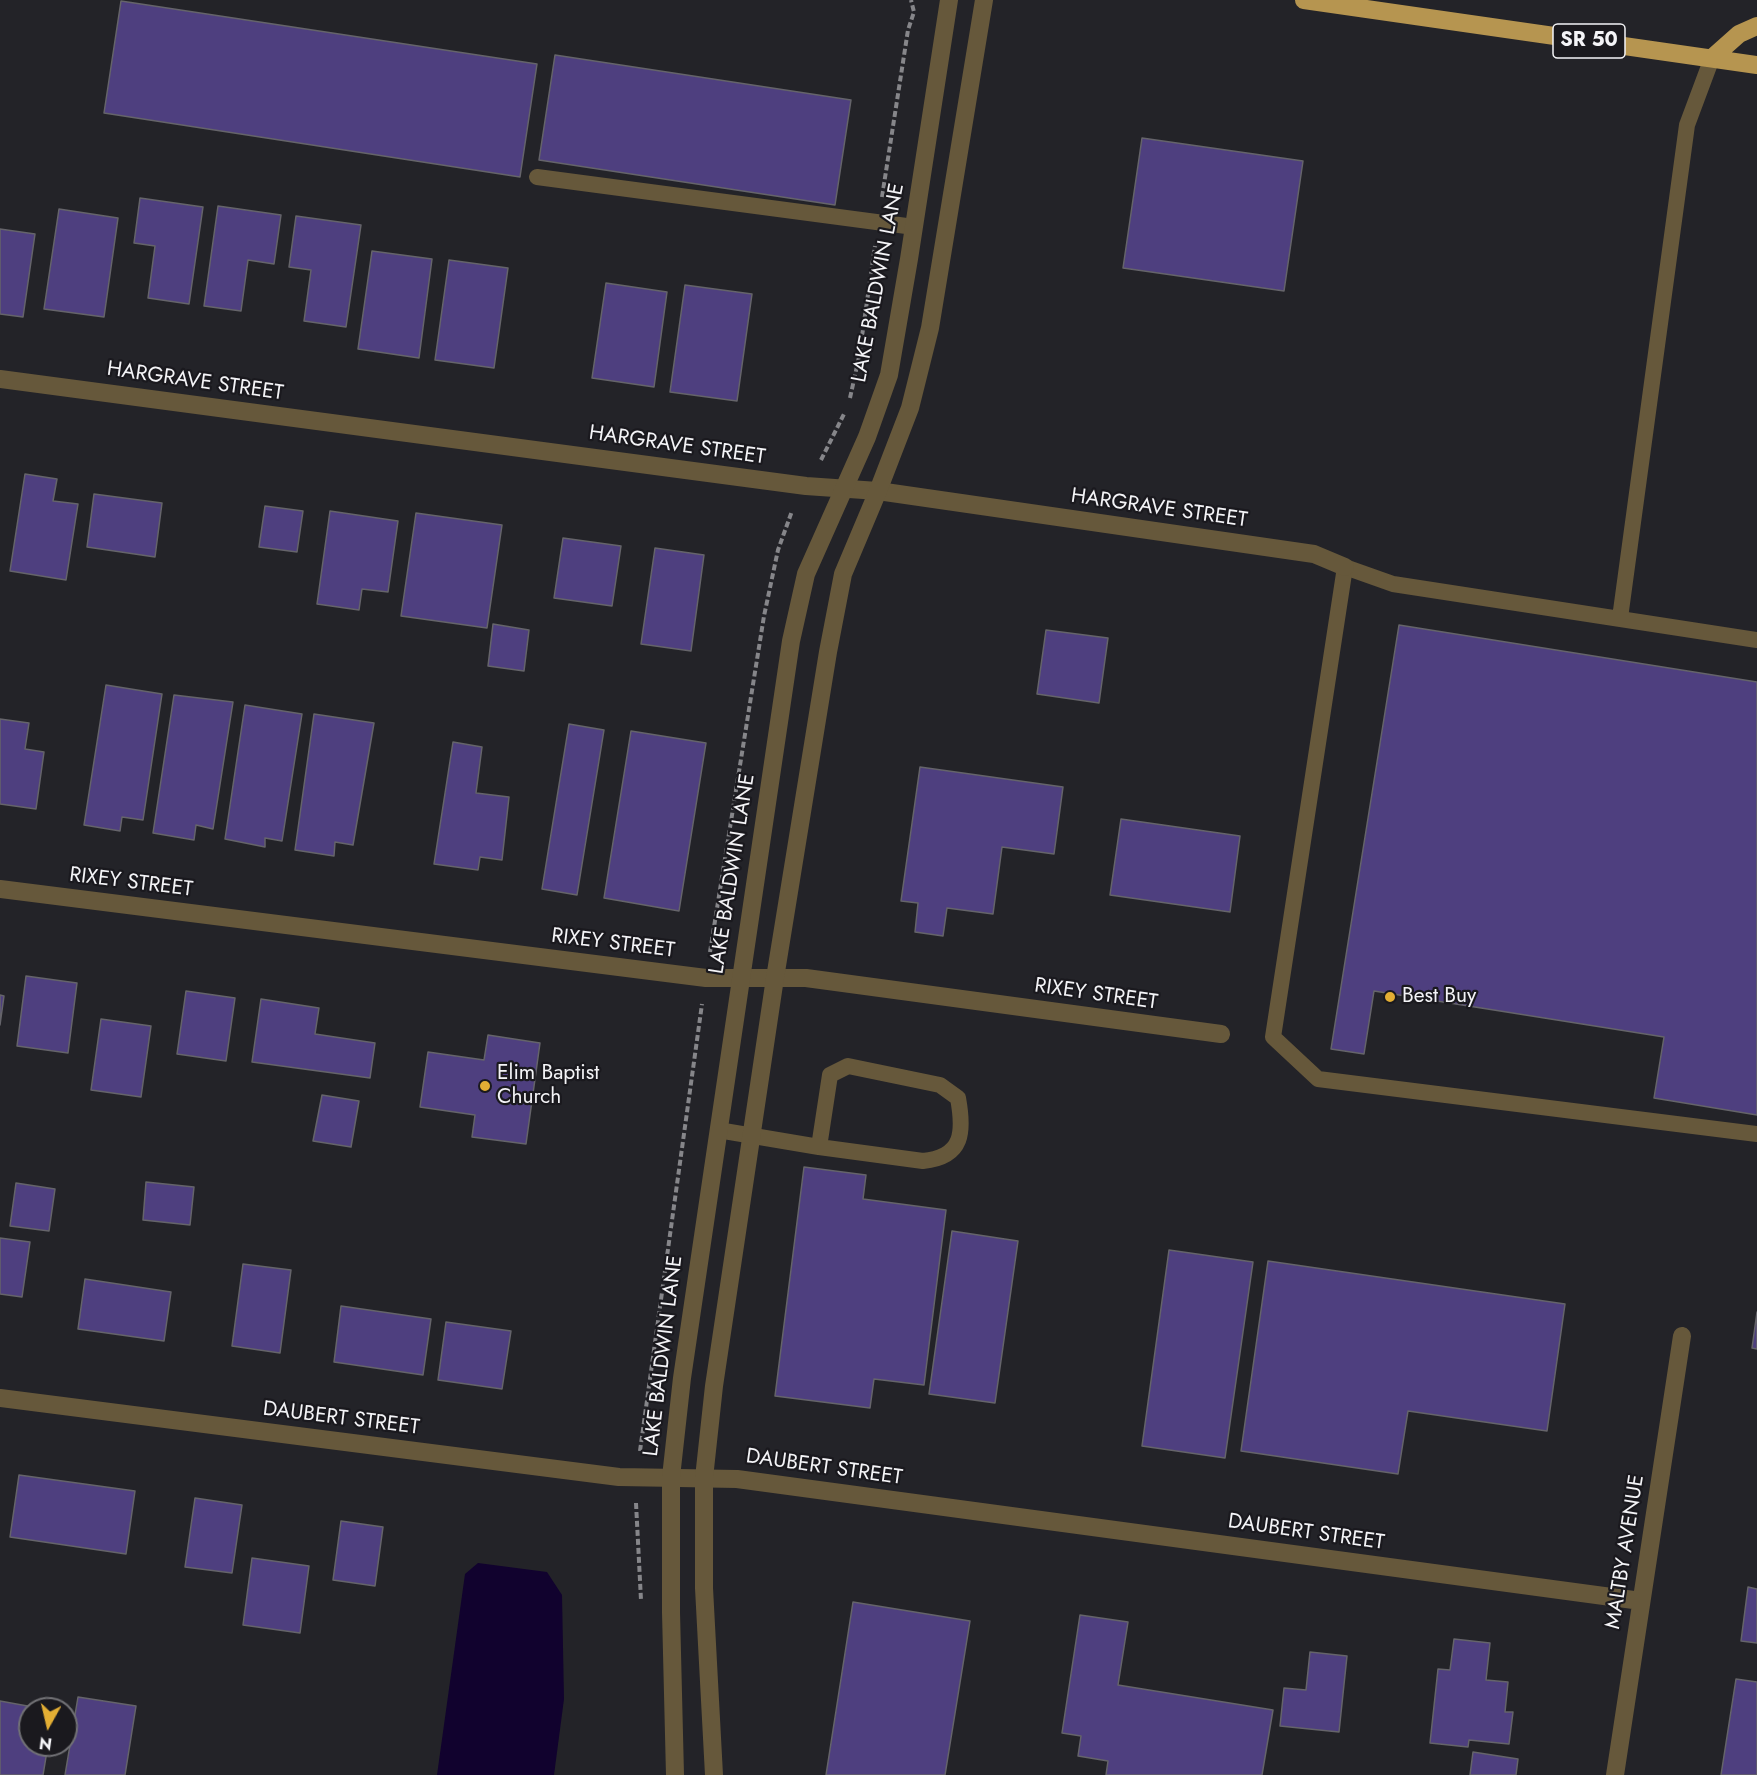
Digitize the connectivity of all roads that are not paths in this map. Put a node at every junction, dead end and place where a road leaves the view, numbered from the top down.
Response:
1 (949, 0) edge
2 (984, 0) edge
3 (1304, 0) edge
4 (1757, 26) edge
5 (1712, 58) junction
6 (1757, 65) edge
7 (537, 177) dead end
8 (914, 227) junction
9 (0, 379) edge
10 (844, 489) junction
11 (878, 491) junction
12 (1345, 567) junction
13 (1620, 618) junction
14 (1757, 640) edge
15 (0, 889) edge
16 (740, 978) junction
17 (775, 978) junction
18 (1221, 1034) dead end
19 (718, 1130) junction
20 (1757, 1134) edge
21 (752, 1135) junction
22 (819, 1147) junction
23 (1682, 1336) dead end
24 (0, 1398) edge
25 (671, 1477) junction
26 (704, 1478) junction
27 (1641, 1600) junction
28 (675, 1775) edge
29 (714, 1775) edge
30 (1615, 1775) edge

1 - 8 street, LAKE BALDWIN LANE
2 - 11 street
3 - 5 highway, SR 50
4 - 5 highway
5 - 6 highway, SR 50
5 - 13 lane
7 - 8 lane
8 - 10 street, LAKE BALDWIN LANE
9 - 10 street, HARGRAVE STREET
10 - 11 street, HARGRAVE STREET
10 - 16 street, LAKE BALDWIN LANE
11 - 12 street, HARGRAVE STREET
11 - 17 street
12 - 13 lane
12 - 20 lane
13 - 14 lane
15 - 16 street, RIXEY STREET
16 - 17 street, RIXEY STREET
16 - 19 street, LAKE BALDWIN LANE
17 - 18 street, RIXEY STREET
17 - 21 street
19 - 21 lane
19 - 25 street, LAKE BALDWIN LANE
21 - 22 lane
21 - 26 street
22 - 22 lane
23 - 27 street, MALTBY AVENUE
24 - 25 street, DAUBERT STREET
25 - 26 street, DAUBERT STREET
25 - 28 street, LAKE BALDWIN LANE
26 - 27 street, DAUBERT STREET
26 - 29 street
27 - 30 street, MALTBY AVENUE

